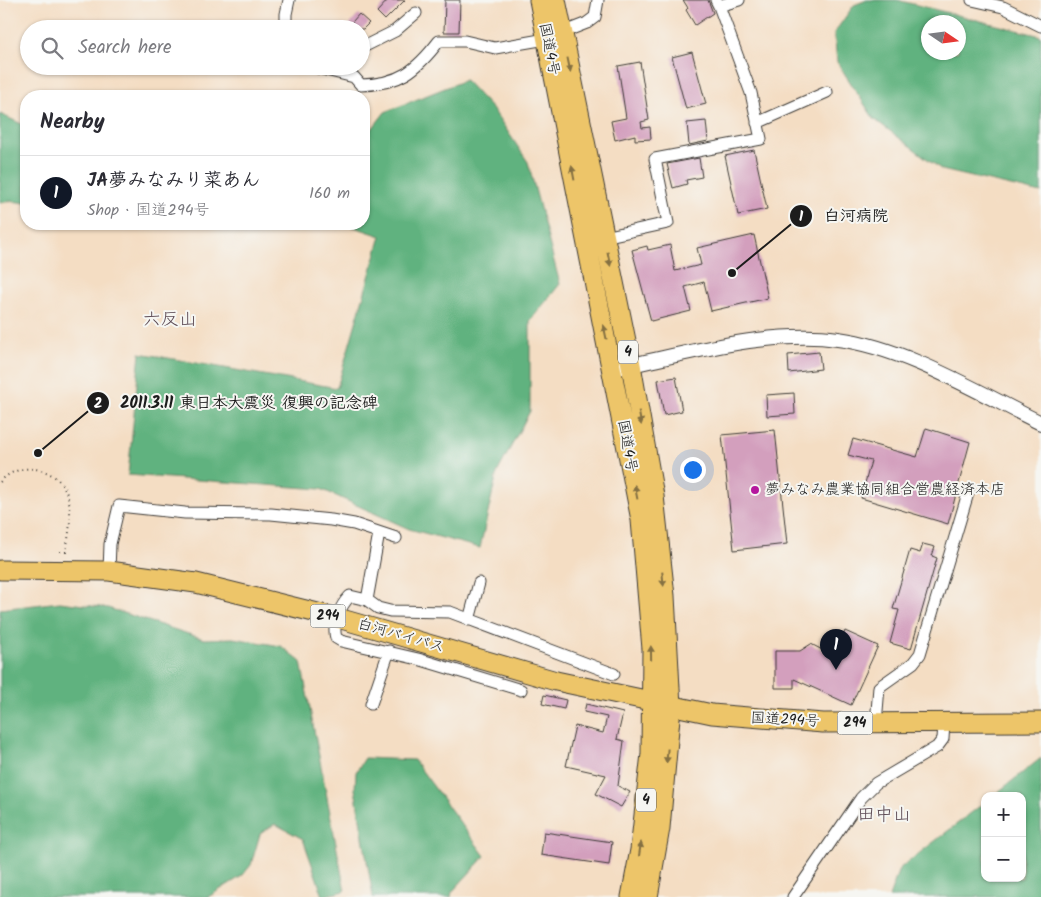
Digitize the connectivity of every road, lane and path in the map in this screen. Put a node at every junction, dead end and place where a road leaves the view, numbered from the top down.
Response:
1 (289, 0) edge
2 (539, 0) edge
3 (556, 0) edge
4 (598, 0) edge
5 (739, 0) edge
6 (972, 0) edge
7 (717, 3) edge
8 (416, 13) dead end
9 (286, 20) edge
10 (1041, 26) edge
11 (554, 35) junction
12 (370, 44) edge
13 (348, 75) edge
14 (827, 92) dead end
15 (757, 123) junction
16 (604, 237) junction
17 (622, 367) junction
18 (1041, 423) edge
19 (0, 482) edge
20 (969, 490) dead end
21 (379, 533) junction
22 (396, 538) dead end
23 (58, 552) dead end
24 (0, 570) edge
25 (109, 571) junction
26 (479, 583) dead end
27 (367, 600) junction
28 (338, 618) junction
29 (469, 620) junction
30 (389, 651) junction
31 (614, 674) dead end
32 (521, 690) dead end
33 (650, 702) junction
34 (371, 704) dead end
35 (671, 707) junction
36 (944, 722) junction
37 (1041, 722) edge
38 (876, 723) junction
39 (631, 897) edge
40 (648, 897) edge
41 (793, 897) edge

1 - 9 street
2 - 11 highway, 国道4号 / 4
3 - 11 highway, 国道4号 / 4
4 - 11 street
5 - 7 street
6 - 10 street
7 - 15 street
8 - 12 street
11 - 13 street
11 -> 16 highway, 国道4号 / 4
17 -> 11 highway, 国道4号 / 4
14 - 15 street
15 - 16 street
16 -> 17 highway, 国道4号 / 4
17 - 18 street
33 -> 17 highway, 国道4号 / 4
17 -> 35 highway, 国道4号 / 4
19 - 23 path
20 - 38 street
21 - 22 street
21 - 25 street
21 - 27 street
24 - 25 highway, 白河バイパス / 294
25 - 28 highway, 白河バイパス / 294
26 - 29 street
27 - 28 street
27 - 29 street
28 - 30 street
28 - 33 highway, 白河バイパス / 294
29 - 31 street
30 - 32 street
30 - 34 street
33 - 35 highway, 国道294号 / 294
39 -> 33 highway, 国道4号 / 4
35 - 38 highway, 国道294号 / 294
35 -> 40 highway, 国道4号 / 4
36 - 37 highway, 国道294号 / 294
36 - 38 highway, 国道294号 / 294
36 - 41 street

